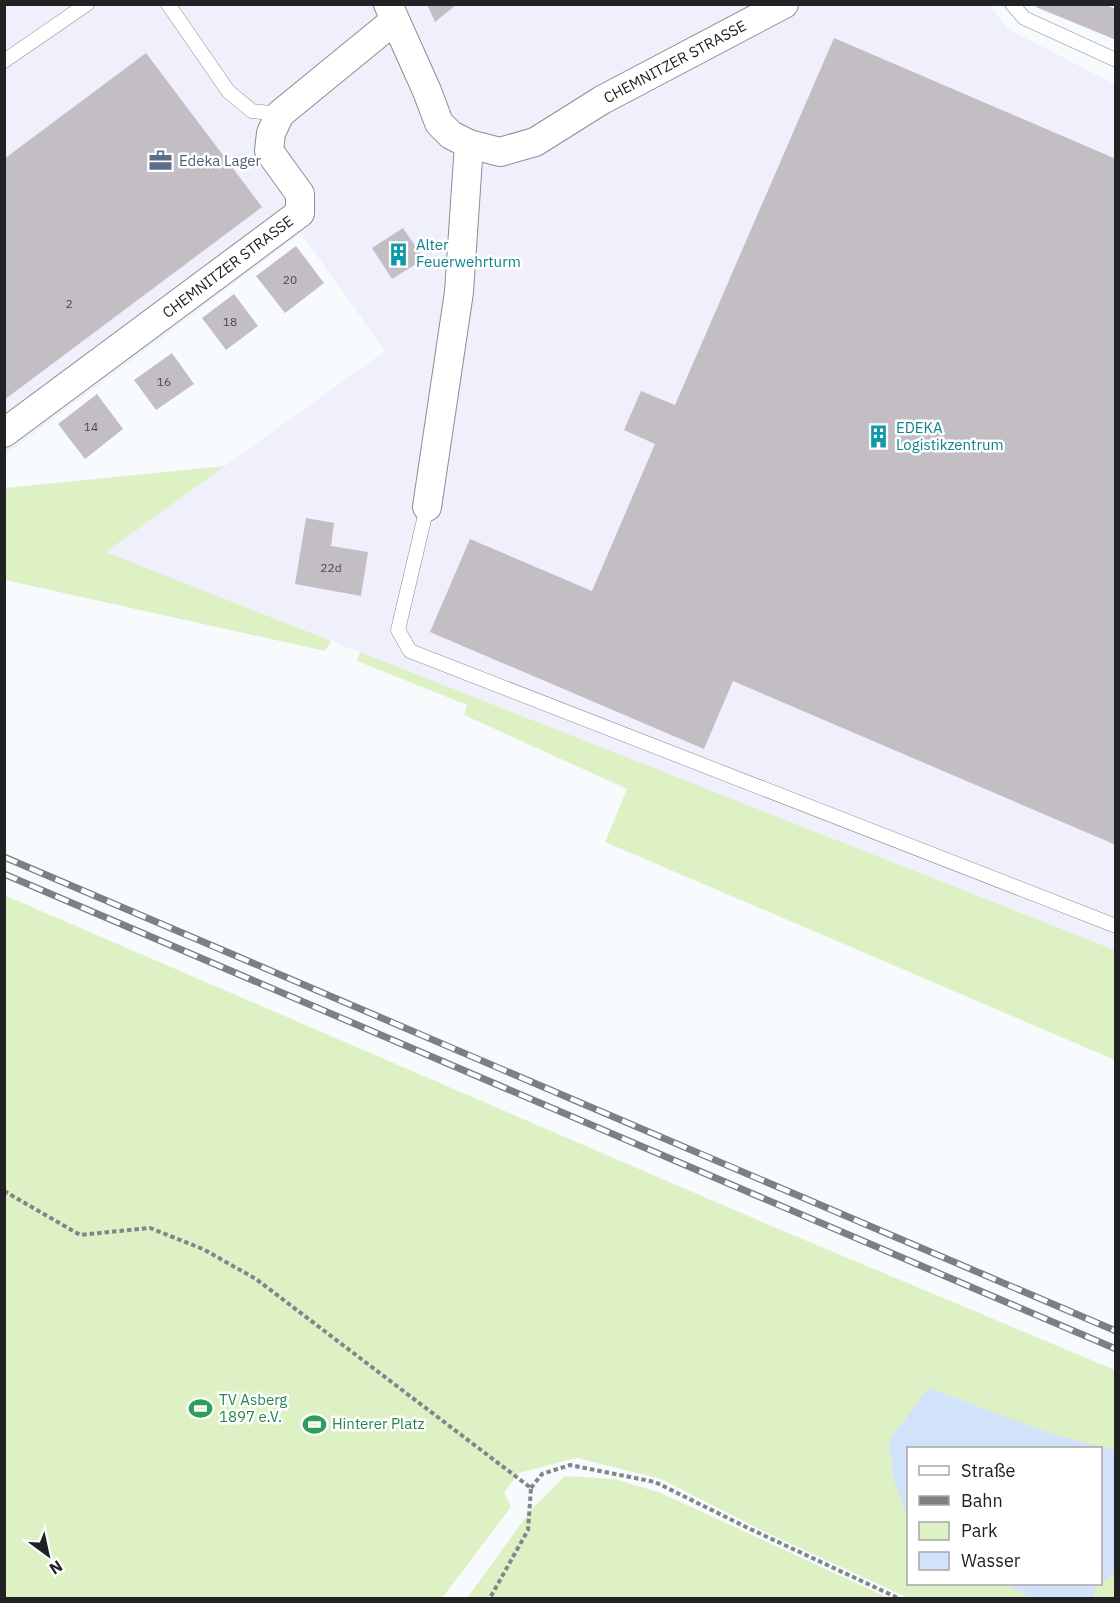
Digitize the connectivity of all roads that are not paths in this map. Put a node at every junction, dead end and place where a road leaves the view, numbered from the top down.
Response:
1 (87, 4) edge
2 (168, 4) edge
3 (784, 4) edge
4 (1012, 4) edge
5 (391, 12) edge
6 (1116, 60) edge
7 (4, 61) edge
8 (280, 114) junction
9 (469, 144) junction
10 (4, 433) edge
11 (427, 507) joint
12 (1116, 926) edge

1 - 7 lane
2 - 8 lane
3 - 9 street, CHEMNITZER STRASSE
4 - 6 lane
5 - 8 street, CHEMNITZER STRASSE
5 - 9 street, CHEMNITZER STRASSE
8 - 10 street, CHEMNITZER STRASSE
9 - 11 street
11 - 12 lane

